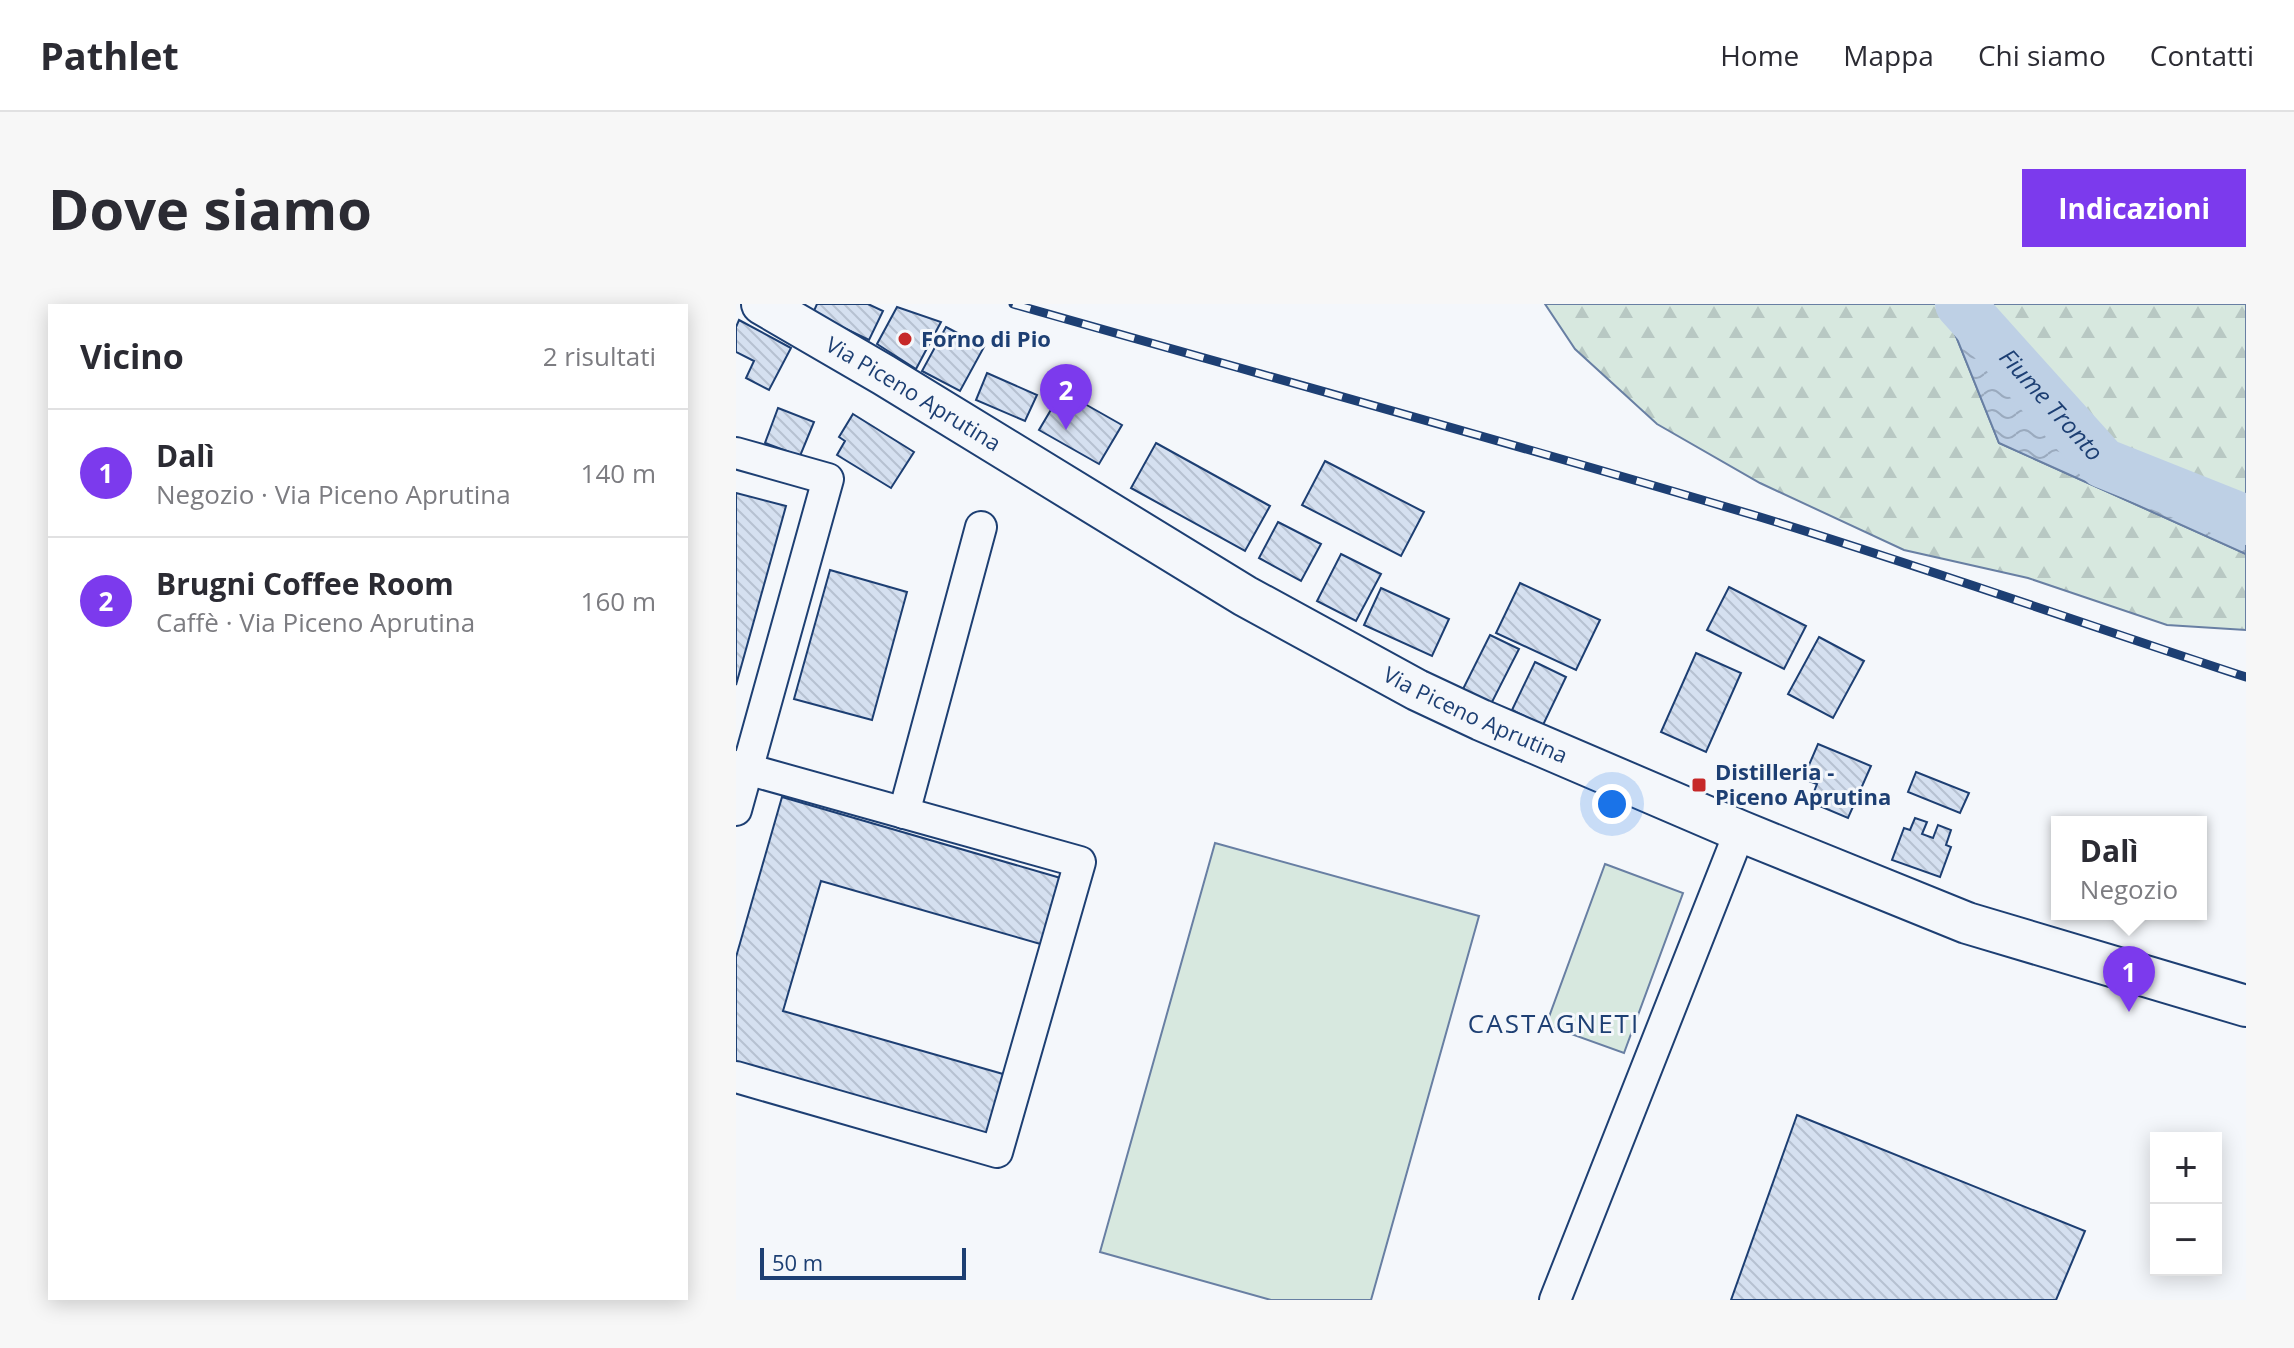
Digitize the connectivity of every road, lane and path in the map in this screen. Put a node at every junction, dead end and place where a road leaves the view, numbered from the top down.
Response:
1 (762, 304) edge
2 (736, 453) edge
3 (981, 527) dead end
4 (742, 768) edge
5 (736, 810) edge
6 (904, 813) junction
7 (1740, 831) junction
8 (2246, 1006) edge
9 (736, 1077) edge
10 (1555, 1300) edge

1 - 7 main road, Via Piceno Aprutina
2 - 4 street
3 - 6 street
4 - 5 street
4 - 6 street
6 - 9 street
7 - 8 main road, Via Piceno Aprutina
7 - 10 street

